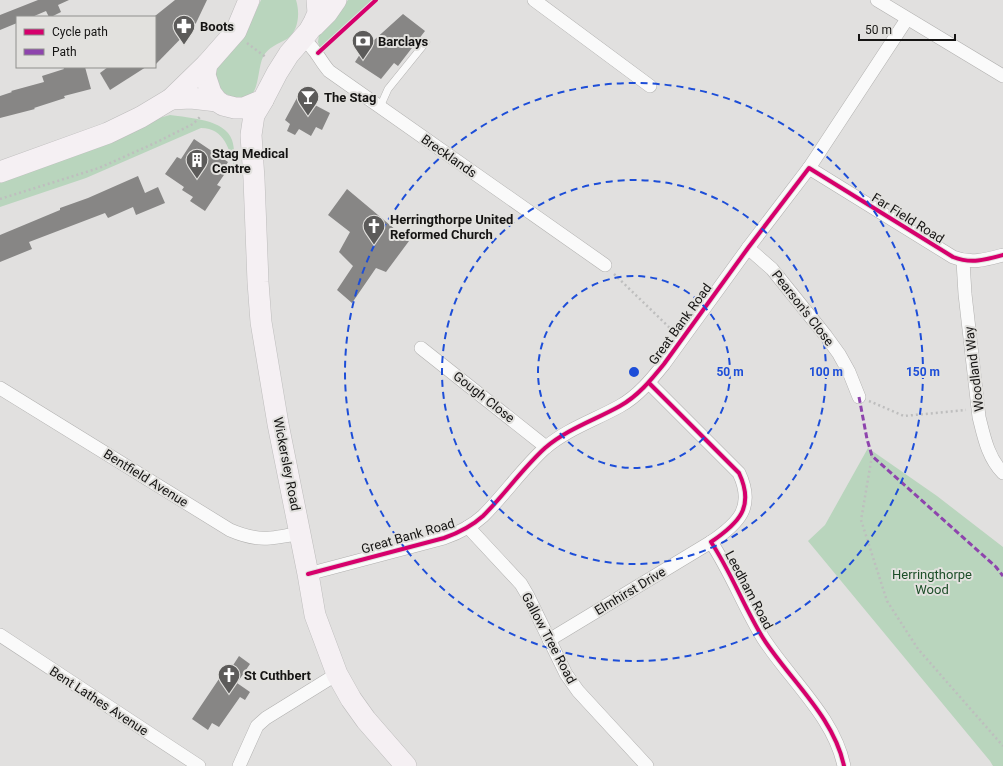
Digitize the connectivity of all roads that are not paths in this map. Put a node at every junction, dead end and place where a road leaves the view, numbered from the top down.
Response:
1 (249, 0) edge
2 (317, 0) edge
3 (336, 0) edge
4 (534, 0) edge
5 (878, 0) edge
6 (907, 19) junction
7 (306, 35) junction
8 (426, 42) dead end
9 (207, 64) junction
10 (1003, 76) edge
11 (650, 86) dead end
12 (171, 100) junction
13 (263, 100) junction
14 (220, 103) junction
15 (380, 107) junction
16 (251, 135) junction
17 (808, 168) junction
18 (0, 172) edge
19 (748, 248) junction
20 (1003, 254) edge
21 (963, 261) junction
22 (605, 265) road end
23 (421, 348) dead end
24 (649, 383) junction
25 (0, 388) edge
26 (859, 397) road end
27 (546, 447) junction
28 (1003, 473) edge
29 (468, 527) junction
30 (300, 533) junction
31 (711, 542) junction
32 (308, 574) junction
33 (0, 635) edge
34 (549, 640) junction
35 (337, 674) junction
36 (198, 766) edge
37 (239, 766) edge
38 (406, 766) edge
39 (647, 766) edge
40 (844, 766) edge

1 - 9 main road
2 - 7 main road
3 - 7 main road
4 - 11 street
5 - 6 street
6 - 10 street
6 - 17 street, Great Bank Road
7 - 13 main road
7 - 15 street, Brecklands
8 - 15 lane
9 - 12 main road
9 - 14 main road
12 - 14 main road
12 - 18 main road
13 - 14 main road
13 - 16 main road, Wickersley Road
14 - 16 main road
15 - 22 street, Brecklands
16 - 30 main road, Wickersley Road
17 - 19 street, Great Bank Road
17 - 21 street, Far Field Road
19 - 24 street, Great Bank Road
19 - 26 street, Pearson's Close
20 - 21 street, Far Field Road
21 - 28 street, Woodland Way
23 - 27 street, Gough Close
24 - 27 street, Great Bank Road
24 - 31 street, Leedham Road
25 - 30 street, Bentfield Avenue
27 - 29 street, Great Bank Road
29 - 32 street, Great Bank Road
29 - 34 street, Gallow Tree Road
30 - 32 main road, Wickersley Road
31 - 34 street, Elmhirst Drive
31 - 40 street, Leedham Road
32 - 35 main road, Wickersley Road
33 - 36 street, Bent Lathes Avenue
34 - 39 street, Gallow Tree Road
35 - 37 street
35 - 38 main road, Wickersley Road

